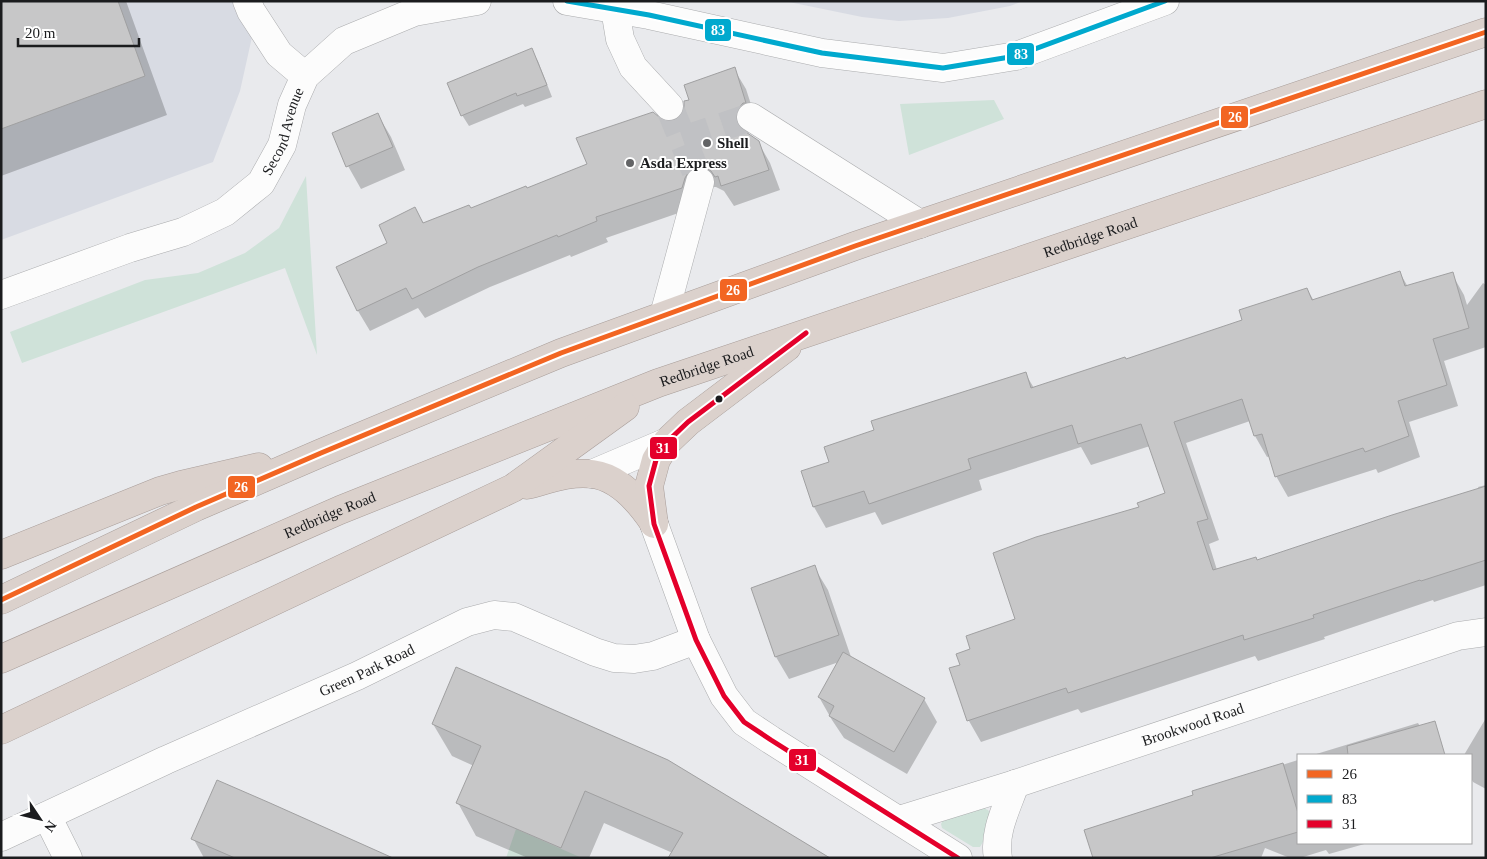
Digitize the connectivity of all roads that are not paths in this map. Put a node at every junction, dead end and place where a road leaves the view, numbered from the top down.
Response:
1 (247, 1) edge
2 (477, 1) edge
3 (567, 1) edge
4 (1165, 1) edge
5 (615, 9) junction
6 (1486, 32) edge
7 (305, 76) junction
8 (1486, 104) edge
9 (670, 106) tunnel mouth
10 (751, 117) dead end
11 (700, 182) tunnel mouth
12 (920, 224) junction
13 (1, 295) edge
14 (664, 315) junction
15 (806, 332) junction
16 (658, 383) junction
17 (667, 442) junction
18 (321, 453) junction
19 (592, 474) junction
20 (513, 488) junction
21 (654, 524) junction
22 (1, 555) edge
23 (1, 600) edge
24 (1486, 632) edge
25 (696, 640) junction
26 (1, 659) edge
27 (1, 730) edge
28 (1015, 784) junction
29 (47, 816) junction
30 (899, 820) junction
31 (1, 837) edge
32 (68, 858) edge
33 (958, 858) edge
34 (998, 858) edge

1 - 7 street
2 - 7 street, Second Avenue
3 - 5 street
4 - 5 street
5 - 9 street
6 - 12 highway
7 - 13 street, Second Avenue
8 - 15 highway, Redbridge Road
10 - 12 street
11 - 14 street
12 - 14 highway
14 - 18 highway
15 - 16 highway, Redbridge Road
15 - 17 highway
16 - 20 highway
16 - 26 highway, Redbridge Road
17 - 19 street
17 - 21 highway
18 - 22 highway
18 - 23 highway
19 - 20 highway
19 - 21 highway
20 - 27 highway
21 - 25 street
24 - 28 street, Brookwood Road
25 - 29 street, Green Park Road
25 - 30 street
28 - 30 street, Brookwood Road
28 - 34 street
29 - 31 street, Green Park Road
29 - 32 street
30 - 33 street

